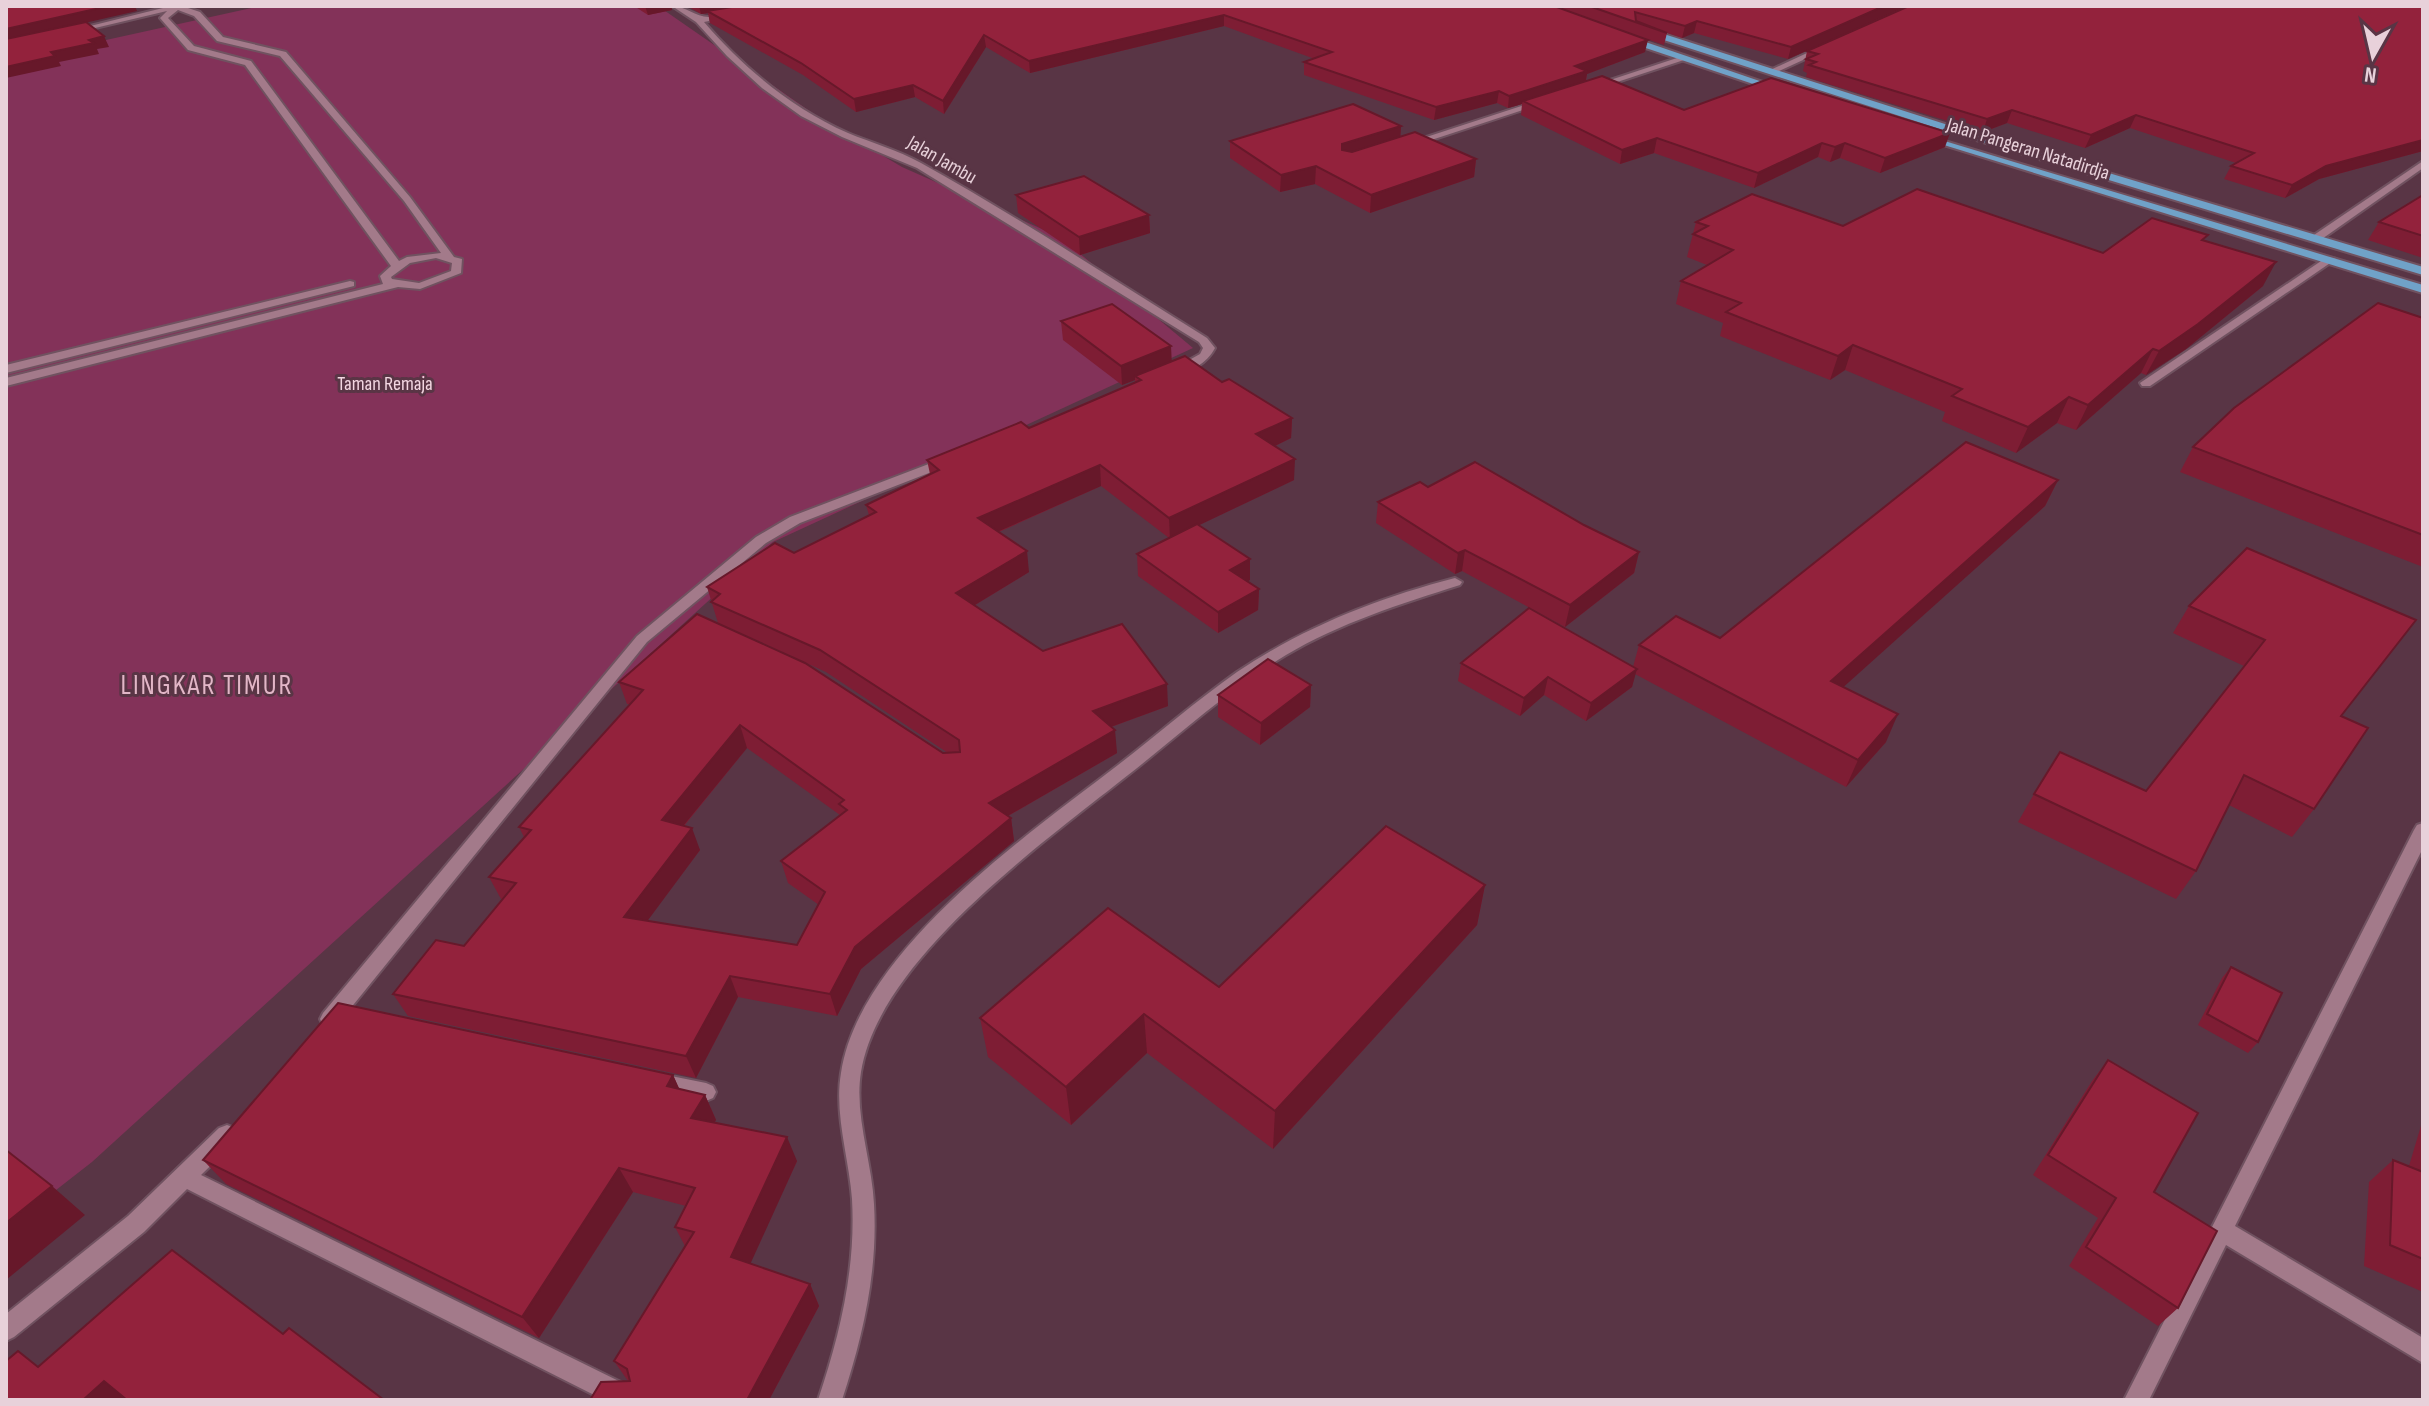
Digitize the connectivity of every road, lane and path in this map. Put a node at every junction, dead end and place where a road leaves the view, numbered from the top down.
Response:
1 (178, 6) edge
2 (676, 6) edge
3 (713, 19) edge
4 (699, 20) junction
5 (68, 32) edge
6 (1839, 42) edge
7 (1683, 59) junction
8 (1772, 71) junction
9 (1750, 80) junction
10 (1576, 92) edge
11 (1793, 94) edge
12 (1546, 102) edge
13 (1906, 130) edge
14 (1393, 150) edge
15 (2423, 164) edge
16 (2315, 239) junction
17 (449, 257) junction
18 (2331, 259) junction
19 (396, 265) junction
20 (2423, 271) edge
21 (389, 281) junction
22 (2423, 289) edge
23 (6, 369) edge
24 (1165, 377) edge
25 (6, 382) edge
26 (2146, 383) edge
27 (957, 457) edge
28 (1455, 582) dead end
29 (670, 614) junction
30 (697, 624) edge
31 (2423, 830) edge
32 (336, 1012) junction
33 (363, 1018) edge
34 (315, 1035) edge
35 (633, 1077) edge
36 (706, 1092) edge
37 (235, 1127) edge
38 (184, 1177) junction
39 (2224, 1231) junction
40 (6, 1329) edge
41 (2423, 1351) edge
42 (630, 1400) edge
43 (830, 1400) edge
44 (2136, 1400) edge

1 - 5 street
1 - 17 street
1 - 19 street
2 - 4 street
3 - 4 street
4 - 24 street, Jalan Jambu
6 - 8 street
7 - 8 main road, Jalan Pangeran Natadirdja
7 - 9 main road, Jalan Pangeran Natadirdja
7 - 10 street
8 - 9 main road
8 - 16 main road, Jalan Pangeran Natadirdja
9 - 11 main road, Jalan Pangeran Natadirdja
12 - 14 street
13 - 18 main road, Jalan Pangeran Natadirdja
15 - 16 street
16 - 20 main road, Jalan Pangeran Natadirdja
17 - 19 street
17 - 21 street
18 - 22 main road, Jalan Pangeran Natadirdja
18 - 26 street
19 - 21 street
21 - 23 street
21 - 25 street
27 - 29 street
28 - 43 street
29 - 30 street
29 - 32 street
31 - 39 street
32 - 33 street
32 - 34 street
35 - 36 street
37 - 38 street
38 - 40 street
38 - 42 street
39 - 41 street
39 - 44 street

